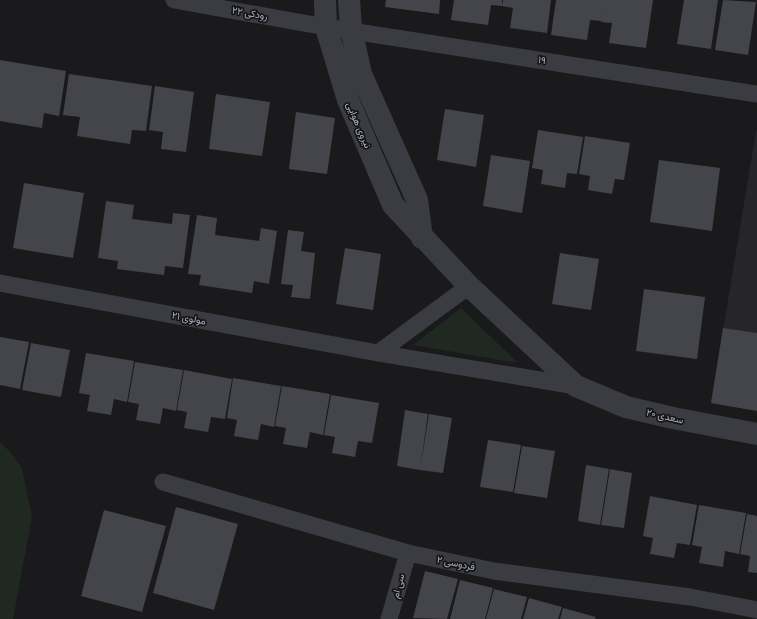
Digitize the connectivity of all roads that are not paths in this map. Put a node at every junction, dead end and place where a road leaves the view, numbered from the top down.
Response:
1 (174, 0) edge
2 (325, 0) edge
3 (349, 0) edge
4 (326, 26) junction
5 (351, 29) junction
6 (757, 94) edge
7 (422, 238) junction
8 (0, 283) edge
9 (469, 286) junction
10 (378, 354) junction
11 (576, 386) junction
12 (757, 434) edge
13 (163, 482) dead end
14 (408, 553) junction
15 (757, 610) edge
16 (389, 619) edge

1 - 4 street, رودکی ۲۲
2 - 4 street, نیروی هوایی
3 - 5 street
4 - 5 street, ۱۹
4 - 7 street, نیروی هوایی
5 - 6 street, ۱۹
5 - 7 street
7 - 9 street, نیروی هوایی
8 - 10 street, مولوی ۲۱
9 - 10 street
9 - 11 street, نیروی هوایی
10 - 11 street, مولوی ۲۱
11 - 12 street, سعدی ۲۰
13 - 14 street, فردوسی ۲
14 - 15 street, فردوسی ۲
14 - 16 street, سی ام

